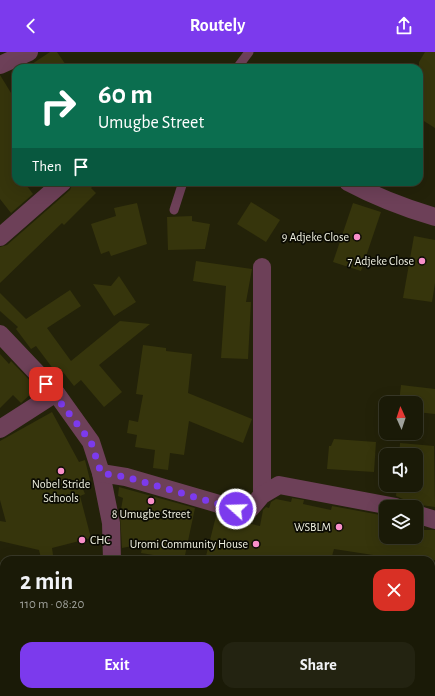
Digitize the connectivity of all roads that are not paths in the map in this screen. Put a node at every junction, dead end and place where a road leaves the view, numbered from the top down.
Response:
1 (29, 52) edge
2 (249, 52) edge
3 (240, 64) edge
4 (0, 65) edge
5 (58, 186) edge
6 (182, 186) edge
7 (355, 186) edge
8 (174, 210) dead end
9 (435, 217) edge
10 (0, 237) edge
11 (262, 267) dead end
12 (0, 334) edge
13 (56, 394) junction
14 (0, 429) edge
15 (101, 473) junction
16 (262, 495) junction
17 (379, 504) edge
18 (423, 516) edge
19 (435, 520) edge
20 (112, 556) edge

1 - 4 street
2 - 3 lane
5 - 10 street
6 - 8 lane
7 - 9 street
11 - 16 street
12 - 13 street
13 - 14 street
13 - 15 street
15 - 16 street
15 - 20 street
16 - 17 street
18 - 19 street

